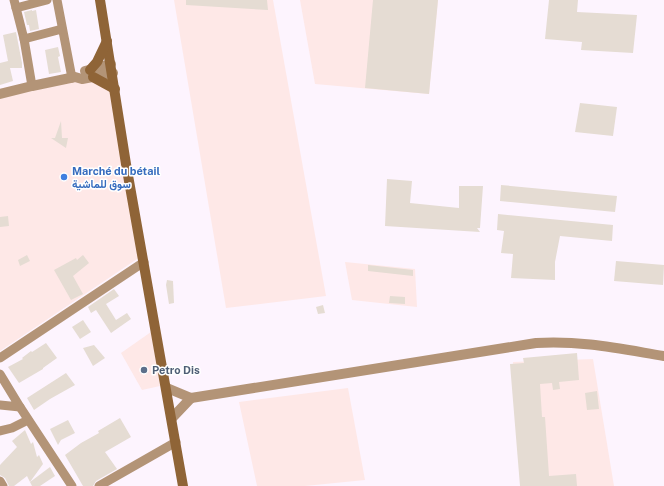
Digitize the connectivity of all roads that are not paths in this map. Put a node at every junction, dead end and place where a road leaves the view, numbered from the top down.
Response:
1 (47, 0) edge
2 (57, 0) edge
3 (100, 0) edge
4 (15, 4) edge
5 (62, 29) junction
6 (24, 39) junction
7 (107, 41) junction
8 (112, 69) junction
9 (91, 73) junction
10 (74, 78) junction
11 (32, 86) junction
12 (115, 89) junction
13 (0, 94) edge
14 (144, 262) junction
15 (664, 356) edge
16 (0, 358) edge
17 (0, 374) edge
18 (167, 388) junction
19 (191, 398) junction
20 (0, 405) edge
21 (20, 407) junction
22 (172, 418) junction
23 (28, 420) junction
24 (0, 431) edge
25 (176, 442) junction
26 (0, 482) edge
27 (3, 486) edge
28 (72, 486) edge
29 (99, 486) edge
30 (183, 486) edge

1 - 4 street
2 - 5 street
3 - 7 main road
4 - 6 street
5 - 6 street
5 - 10 street
6 - 11 street
7 - 8 main road
7 - 9 main road
8 - 9 street
8 - 12 main road
9 - 10 street
9 - 12 main road
10 - 11 street
11 - 13 street
12 - 14 main road
14 - 16 street
14 - 18 main road
15 - 19 street
17 - 21 street
18 - 19 street
18 - 22 main road
19 - 22 street
20 - 21 street
21 - 23 street
22 - 25 main road
23 - 24 street
23 - 28 street
25 - 29 street
25 - 30 main road
26 - 27 street

